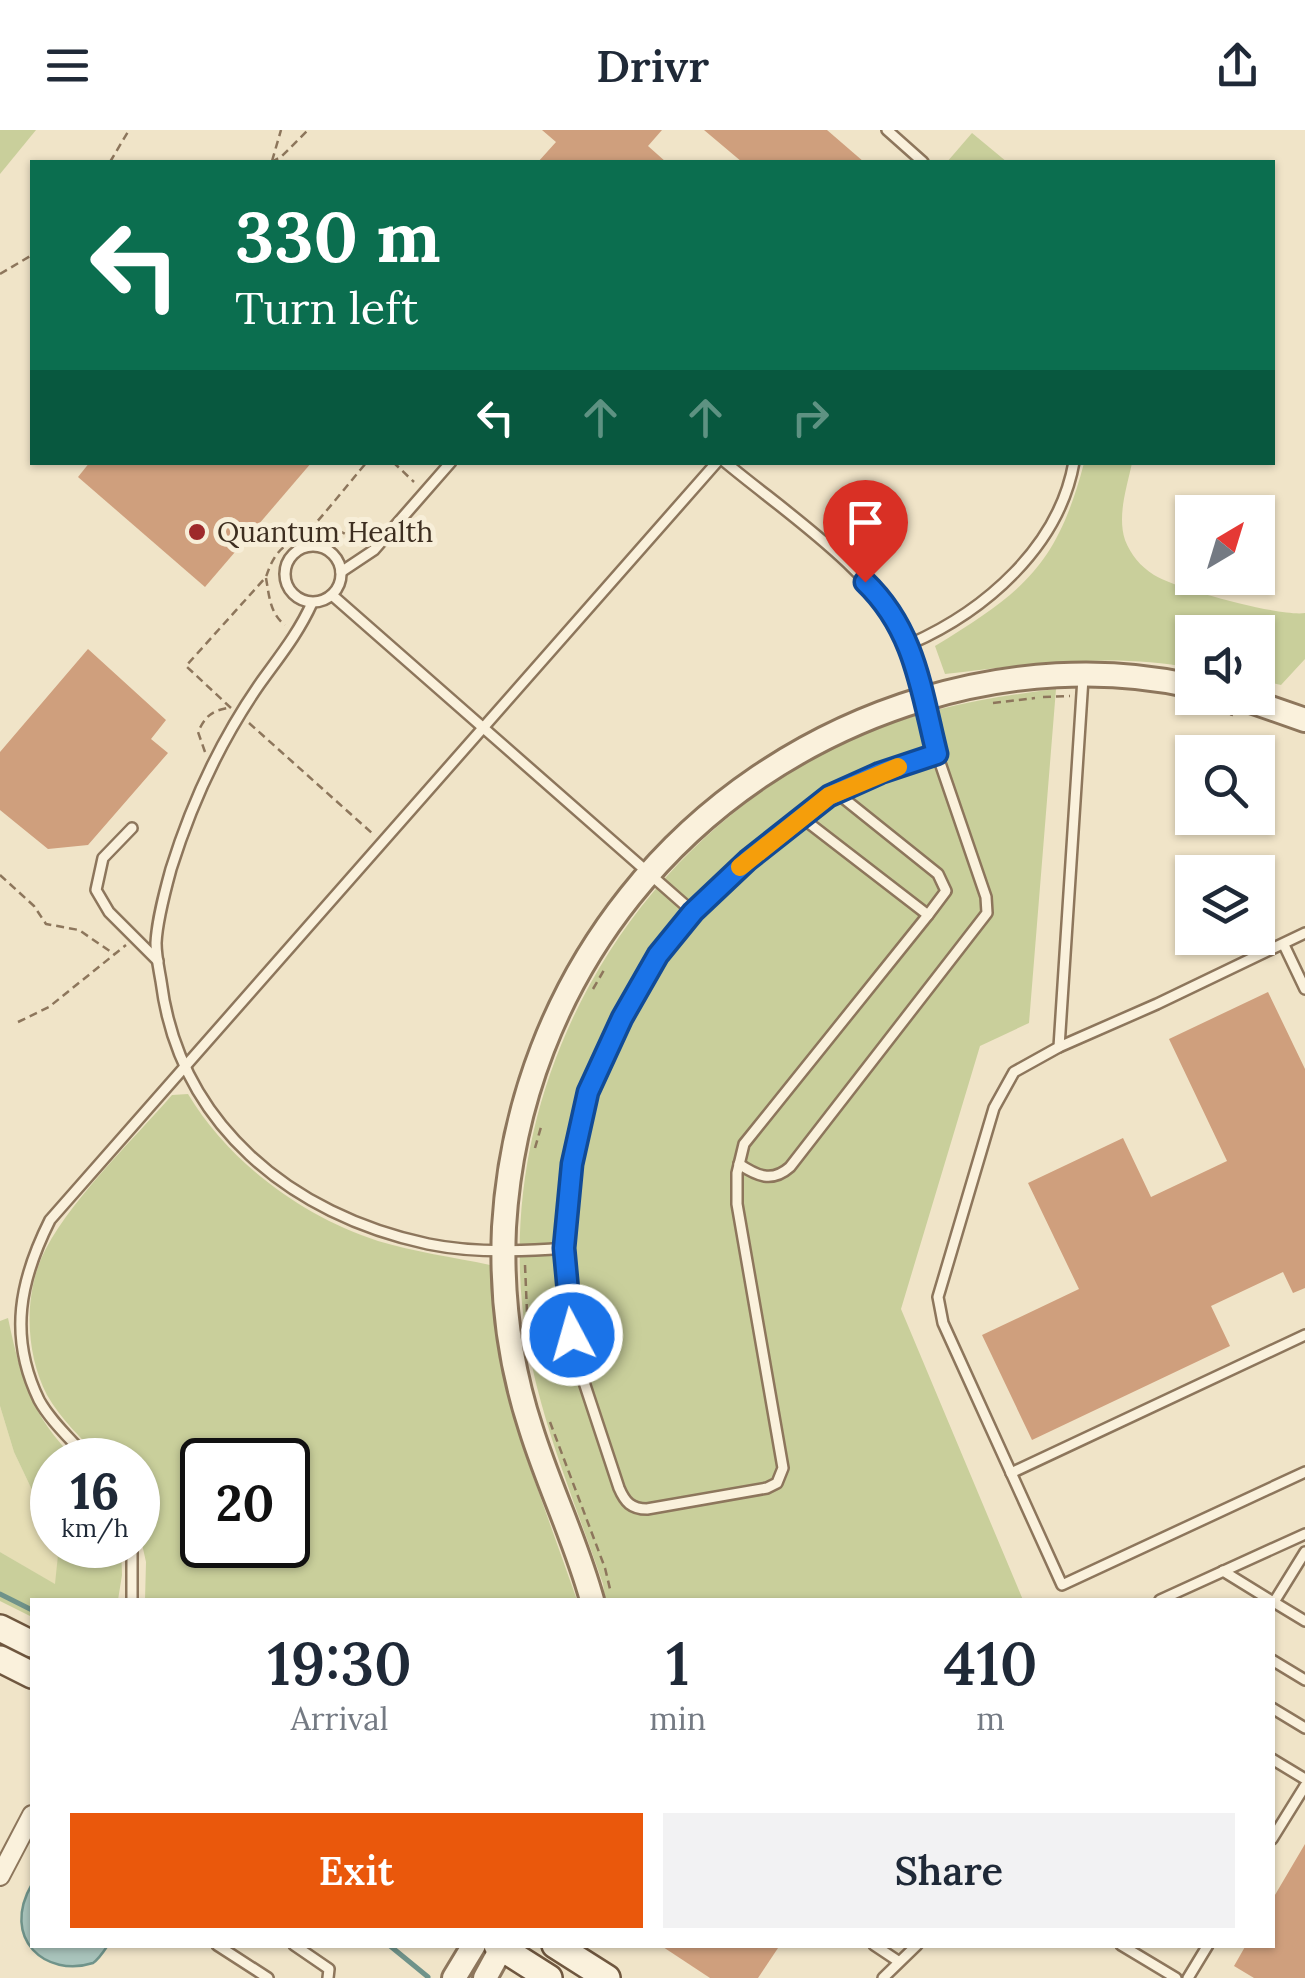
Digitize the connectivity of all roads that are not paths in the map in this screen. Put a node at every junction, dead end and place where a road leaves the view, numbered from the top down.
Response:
1 (887, 130) edge
2 (921, 160) edge
3 (448, 465) edge
4 (714, 465) edge
5 (729, 465) edge
6 (1073, 465) edge
7 (341, 572) junction
8 (332, 594) junction
9 (312, 602) junction
10 (910, 644) junction
11 (1082, 685) junction
12 (1175, 685) edge
13 (923, 699) junction
14 (1275, 712) edge
15 (1303, 716) edge
16 (484, 728) junction
17 (937, 754) junction
18 (837, 793) junction
19 (801, 817) junction
20 (132, 828) dead end
21 (648, 874) junction
22 (693, 912) junction
23 (928, 915) junction
24 (1305, 933) edge
25 (1284, 945) junction
26 (158, 961) junction
27 (1305, 989) edge
28 (1058, 1047) junction
29 (182, 1068) junction
30 (739, 1164) junction
31 (564, 1248) junction
32 (514, 1251) junction
33 (1305, 1335) edge
34 (71, 1438) edge
35 (1305, 1472) edge
36 (1011, 1473) junction
37 (1305, 1534) edge
38 (1305, 1552) edge
39 (132, 1568) edge
40 (1223, 1572) junction
41 (132, 1598) edge
42 (591, 1598) edge
43 (1170, 1598) edge
44 (1267, 1598) edge
45 (1274, 1598) edge
46 (1275, 1603) edge
47 (1305, 1621) edge
48 (0, 1628) edge
49 (30, 1643) edge
50 (0, 1658) edge
51 (1275, 1662) edge
52 (30, 1674) edge
53 (1305, 1680) edge
54 (1275, 1710) edge
55 (1305, 1728) edge
56 (1275, 1761) edge
57 (1305, 1782) edge
58 (30, 1817) edge
59 (1277, 1821) edge
60 (4, 1856) edge
61 (0, 1876) edge
62 (222, 1948) edge
63 (298, 1948) edge
64 (472, 1948) edge
65 (500, 1948) edge
66 (504, 1948) edge
67 (559, 1948) edge
68 (878, 1948) edge
69 (915, 1948) edge
70 (1126, 1948) edge
71 (1206, 1948) edge
72 (898, 1961) junction
73 (268, 1978) edge
74 (328, 1978) edge
75 (454, 1978) edge
76 (485, 1978) edge
77 (549, 1978) edge
78 (607, 1978) edge
79 (884, 1978) edge
80 (1176, 1978) edge
81 (1188, 1978) edge

1 - 2 lane
3 - 7 lane
4 - 16 lane
5 - 10 lane
6 - 10 lane
7 - 8 lane
7 - 9 lane
8 - 9 lane
8 - 16 lane
9 - 26 lane
10 - 13 lane
11 - 12 street
11 - 13 street
11 - 28 lane
13 - 17 lane
13 - 21 street
14 - 15 street
16 - 21 lane
16 - 29 lane
17 - 18 lane
17 - 30 lane
18 - 19 lane
18 - 23 lane
19 - 22 lane
19 - 23 lane
20 - 26 lane
21 - 22 lane
21 - 32 street
22 - 31 lane
23 - 30 lane
24 - 25 lane
25 - 27 lane
25 - 28 lane
26 - 29 lane
28 - 36 lane
29 - 32 lane
29 - 34 lane
30 - 31 lane
31 - 32 lane
32 - 42 street
33 - 36 lane
35 - 36 lane
37 - 40 lane
38 - 45 lane
39 - 41 lane
40 - 43 lane
40 - 44 lane
46 - 47 lane
48 - 49 main road
50 - 52 main road
51 - 53 lane
54 - 55 lane
56 - 57 lane
57 - 59 lane
58 - 60 street
60 - 61 street
62 - 73 lane
63 - 74 lane
64 - 75 street
65 - 76 street
66 - 77 main road
67 - 78 main road
68 - 72 lane
69 - 72 lane
70 - 80 lane
71 - 81 lane
72 - 79 lane

